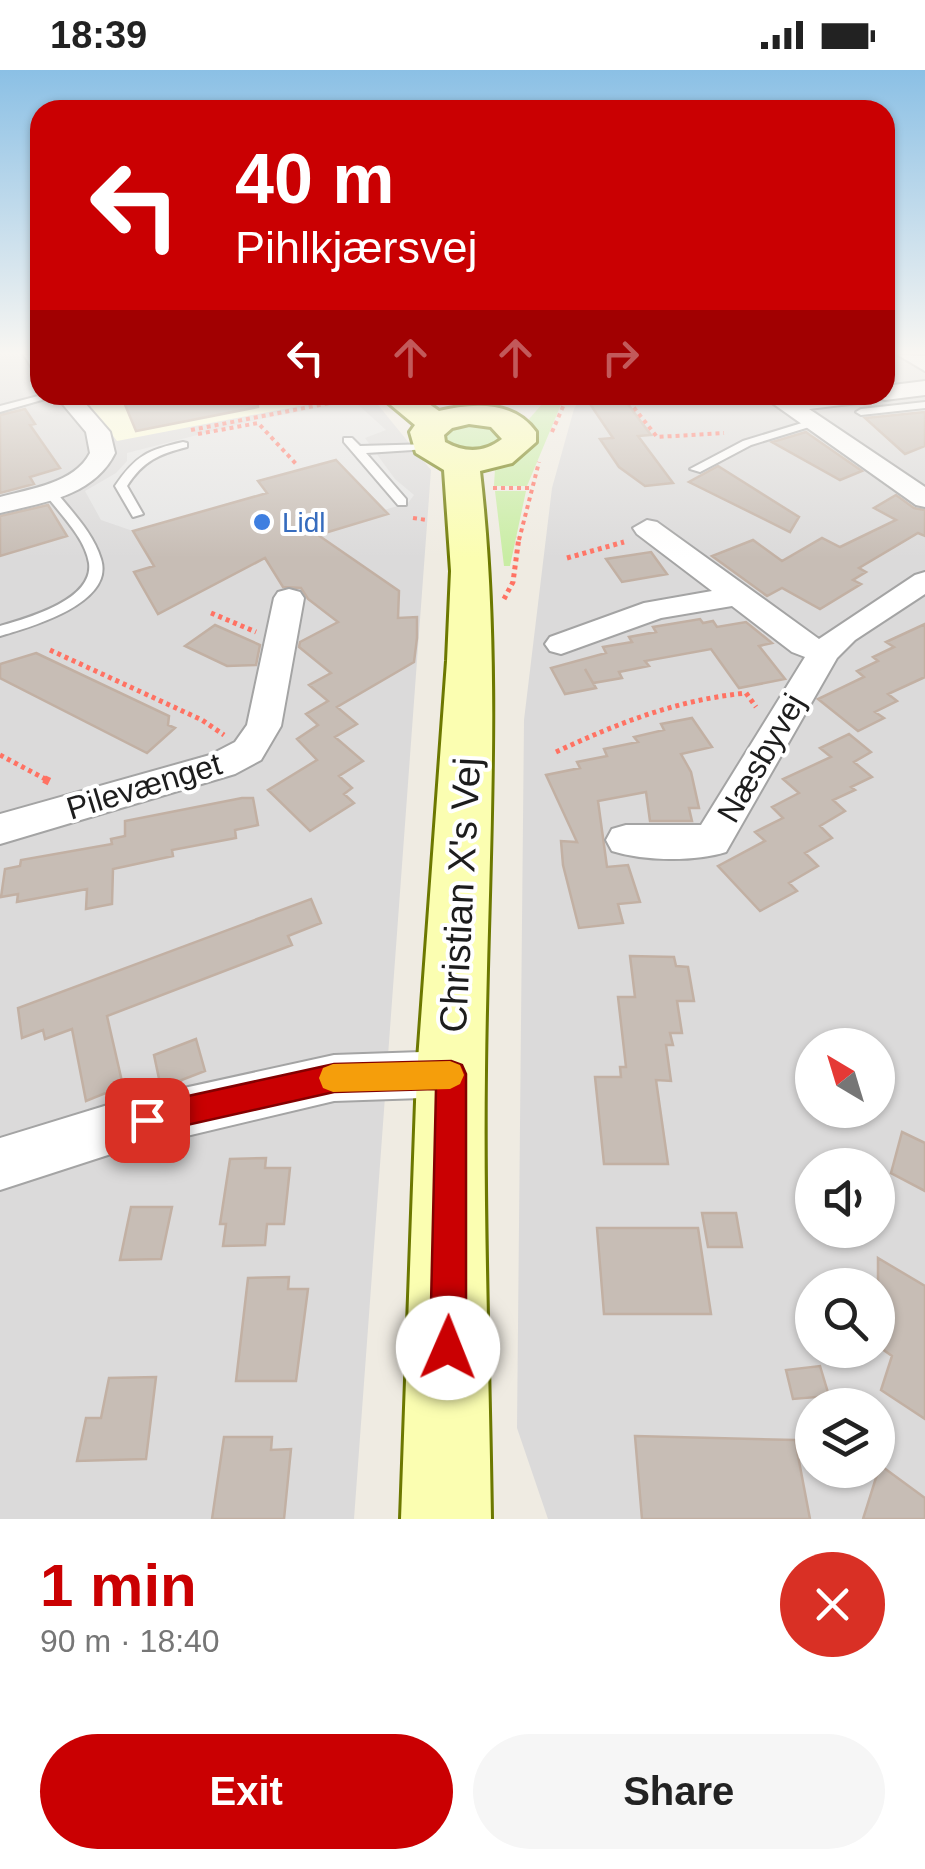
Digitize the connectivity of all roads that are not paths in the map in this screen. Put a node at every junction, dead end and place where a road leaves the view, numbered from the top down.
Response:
1 (88, 423) edge
2 (485, 423) edge
3 (494, 423) edge
4 (813, 423) edge
5 (816, 423) edge
6 (184, 438) road end
7 (696, 469) dead end
8 (49, 491) junction
9 (925, 499) edge
10 (402, 502) dead end
11 (0, 505) edge
12 (136, 514) dead end
13 (652, 532) road end
14 (925, 582) edge
15 (738, 596) junction
16 (289, 598) dead end
17 (0, 631) edge
18 (560, 644) dead end
19 (824, 652) junction
20 (0, 830) edge
21 (626, 840) dead end
22 (451, 1074) junction
23 (0, 1164) edge
24 (446, 1519) edge

1 - 8 street
2 - 10 lane
3 - 22 street, Christian X's Vej
4 - 7 lane
5 - 9 street
6 - 12 lane
8 - 11 street
8 - 17 lane
13 - 15 street, Næsbyvej
14 - 19 street, Næsbyvej
15 - 18 street
15 - 19 street, Næsbyvej
16 - 20 street, Pilevænget
19 - 21 street, Næsbyvej
22 - 23 street
22 - 24 street, Christian X's Vej

